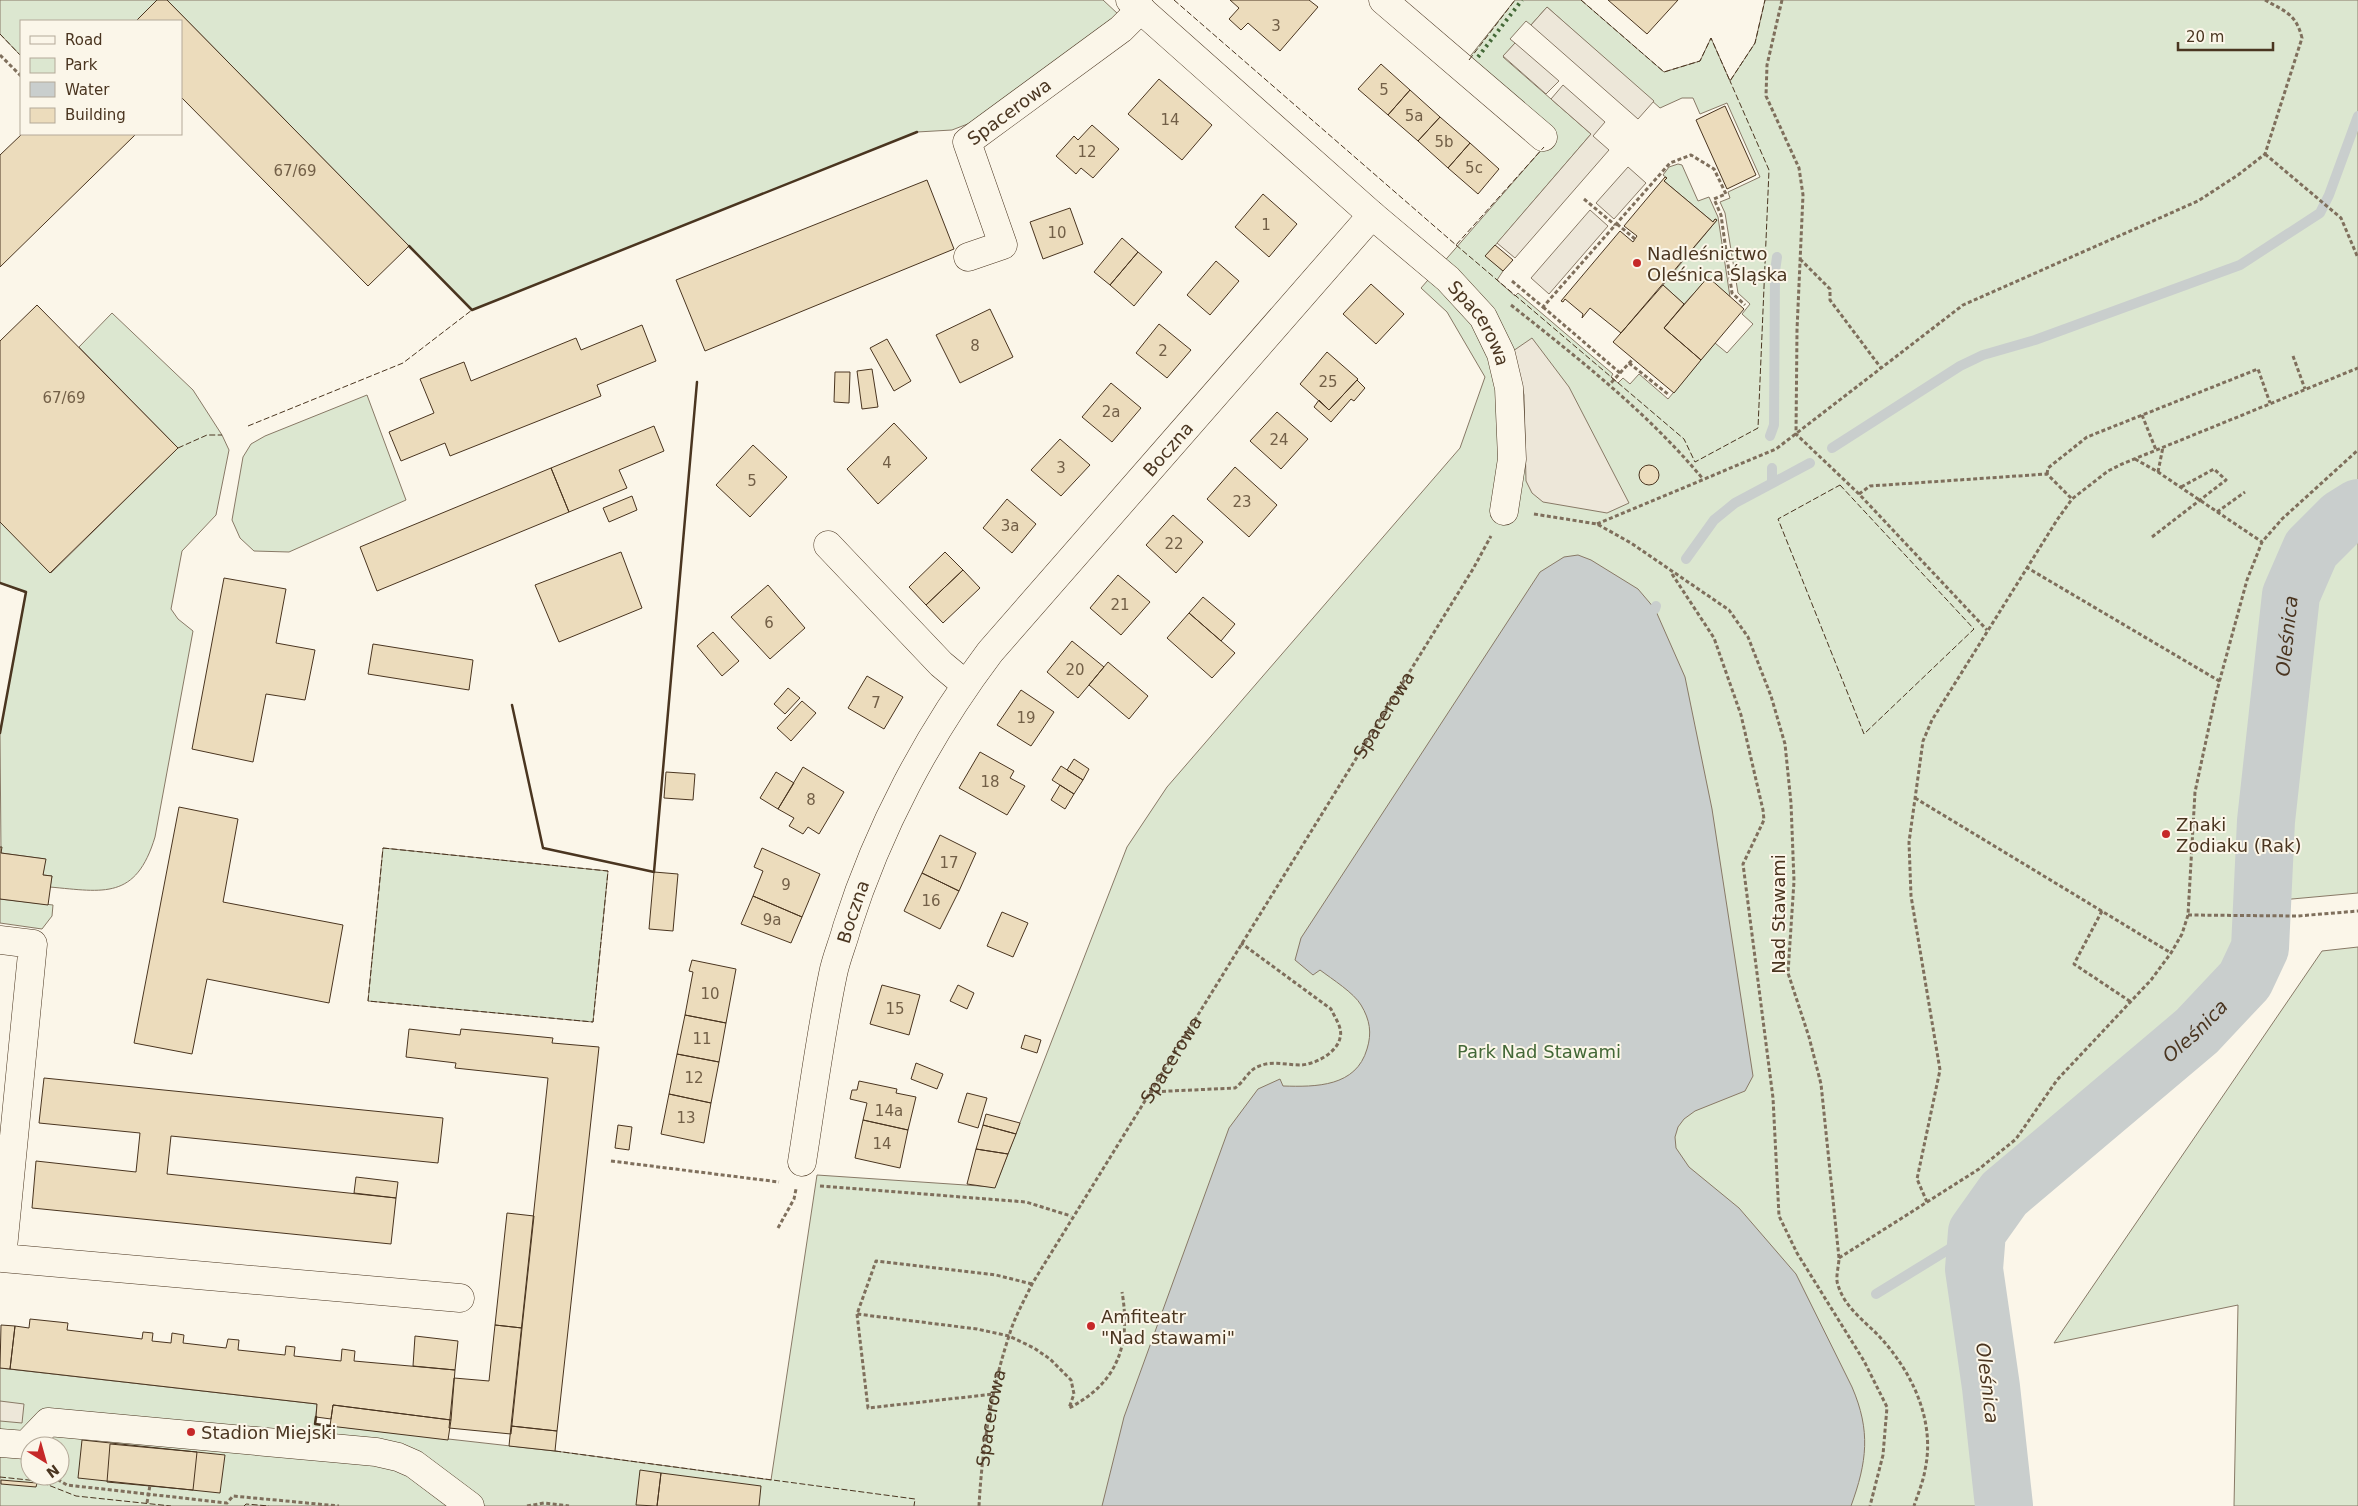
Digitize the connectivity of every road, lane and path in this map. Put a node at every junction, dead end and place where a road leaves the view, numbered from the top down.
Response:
1 (1382, 0) edge
2 (1782, 0) edge
3 (2265, 0) edge
4 (1135, 4) edge
5 (0, 55) edge
6 (20, 75) edge
7 (1543, 137) dead end
8 (2265, 154) junction
9 (1584, 199) dead end
10 (1372, 215) junction
11 (1616, 224) junction
12 (1635, 239) dead end
13 (968, 257) dead end
14 (2358, 258) edge
15 (1800, 259) junction
16 (1512, 281) dead end
17 (1510, 303) dead end
18 (1745, 305) dead end
19 (1543, 307) junction
20 (2293, 356) dead end
21 (1633, 359) dead end
22 (1629, 363) junction
23 (1881, 368) junction
24 (2358, 368) edge
25 (1620, 373) junction
26 (1610, 384) junction
27 (2305, 389) junction
28 (1669, 395) dead end
29 (2270, 403) junction
30 (2142, 415) junction
31 (1796, 434) junction
32 (2163, 447) junction
33 (2156, 450) junction
34 (2358, 450) edge
35 (2135, 459) junction
36 (2158, 472) junction
37 (2047, 474) junction
38 (1703, 479) junction
39 (2181, 487) junction
40 (2245, 492) dead end
41 (1860, 494) junction
42 (2072, 499) junction
43 (2200, 500) junction
44 (1504, 510) junction
45 (2217, 512) junction
46 (1597, 524) junction
47 (2152, 537) dead end
48 (2262, 542) junction
49 (828, 545) dead end
50 (2026, 568) junction
51 (1670, 572) junction
52 (1987, 630) junction
53 (2221, 682) junction
54 (966, 684) junction
55 (1915, 798) junction
56 (2102, 911) junction
57 (2358, 911) edge
58 (2188, 915) junction
59 (0, 940) edge
60 (1241, 943) junction
61 (2171, 953) junction
62 (2131, 1002) junction
63 (1149, 1092) junction
64 (611, 1161) dead end
65 (800, 1173) junction
66 (1927, 1202) junction
67 (1071, 1216) junction
68 (778, 1228) dead end
69 (1839, 1258) junction
70 (1032, 1284) junction
71 (1122, 1292) dead end
72 (460, 1298) dead end
73 (857, 1314) junction
74 (1009, 1336) junction
75 (994, 1394) junction
76 (0, 1442) edge
77 (70, 1485) edge
78 (150, 1485) dead end
79 (148, 1494) junction
80 (147, 1503) dead end
81 (339, 1506) edge
82 (470, 1506) edge
83 (528, 1506) edge
84 (569, 1506) edge
85 (979, 1506) edge
86 (1870, 1506) edge
87 (1914, 1506) edge

1 - 7 street
2 - 15 path
3 - 8 path
4 - 10 street, Spacerowa
4 - 13 street, Spacerowa
5 - 6 path
8 - 14 path
8 - 23 path
9 - 11 path
10 - 44 street, Spacerowa
10 - 54 street, Boczna
11 - 12 path
11 - 18 path
11 - 19 path
15 - 23 path
15 - 31 path
16 - 19 path
17 - 26 path
19 - 25 path
20 - 27 path
21 - 22 path
22 - 25 path
22 - 28 path
23 - 31 path
24 - 27 path
25 - 26 path
26 - 38 path
27 - 29 path
29 - 30 path
29 - 32 path
30 - 33 path
30 - 37 path
31 - 38 path
31 - 41 path
32 - 33 path
32 - 36 path
33 - 35 path
34 - 48 path
35 - 36 path
35 - 42 path
36 - 39 path
37 - 41 path
37 - 42 path
38 - 46 path
39 - 43 path
39 - 43 path
40 - 45 path
41 - 52 path
42 - 50 path
43 - 45 path
43 - 47 path
44 - 46 path, Nad Stawami
44 - 60 path, Spacerowa
45 - 48 path
46 - 51 path, Nad Stawami
48 - 53 path
49 - 54 street
50 - 52 path
50 - 53 path
51 - 69 path, Nad Stawami
51 - 86 path
52 - 55 path
53 - 58 path
54 - 65 street, Boczna
55 - 56 path
55 - 66 path
56 - 61 path
56 - 62 path
57 - 58 path
58 - 61 path
59 - 72 street
60 - 63 path, Spacerowa
60 - 63 path
61 - 62 path
62 - 66 path
63 - 67 path, Spacerowa
64 - 65 path
65 - 67 path
65 - 68 path
66 - 69 path
67 - 70 path, Spacerowa
69 - 87 path, Nad Stawami
70 - 73 path
70 - 74 path, Spacerowa
71 - 74 path
73 - 74 path
73 - 75 path
74 - 75 path, Spacerowa
75 - 85 path, Spacerowa
76 - 82 street
77 - 79 path
78 - 79 path
79 - 80 path
79 - 81 path
83 - 84 path

